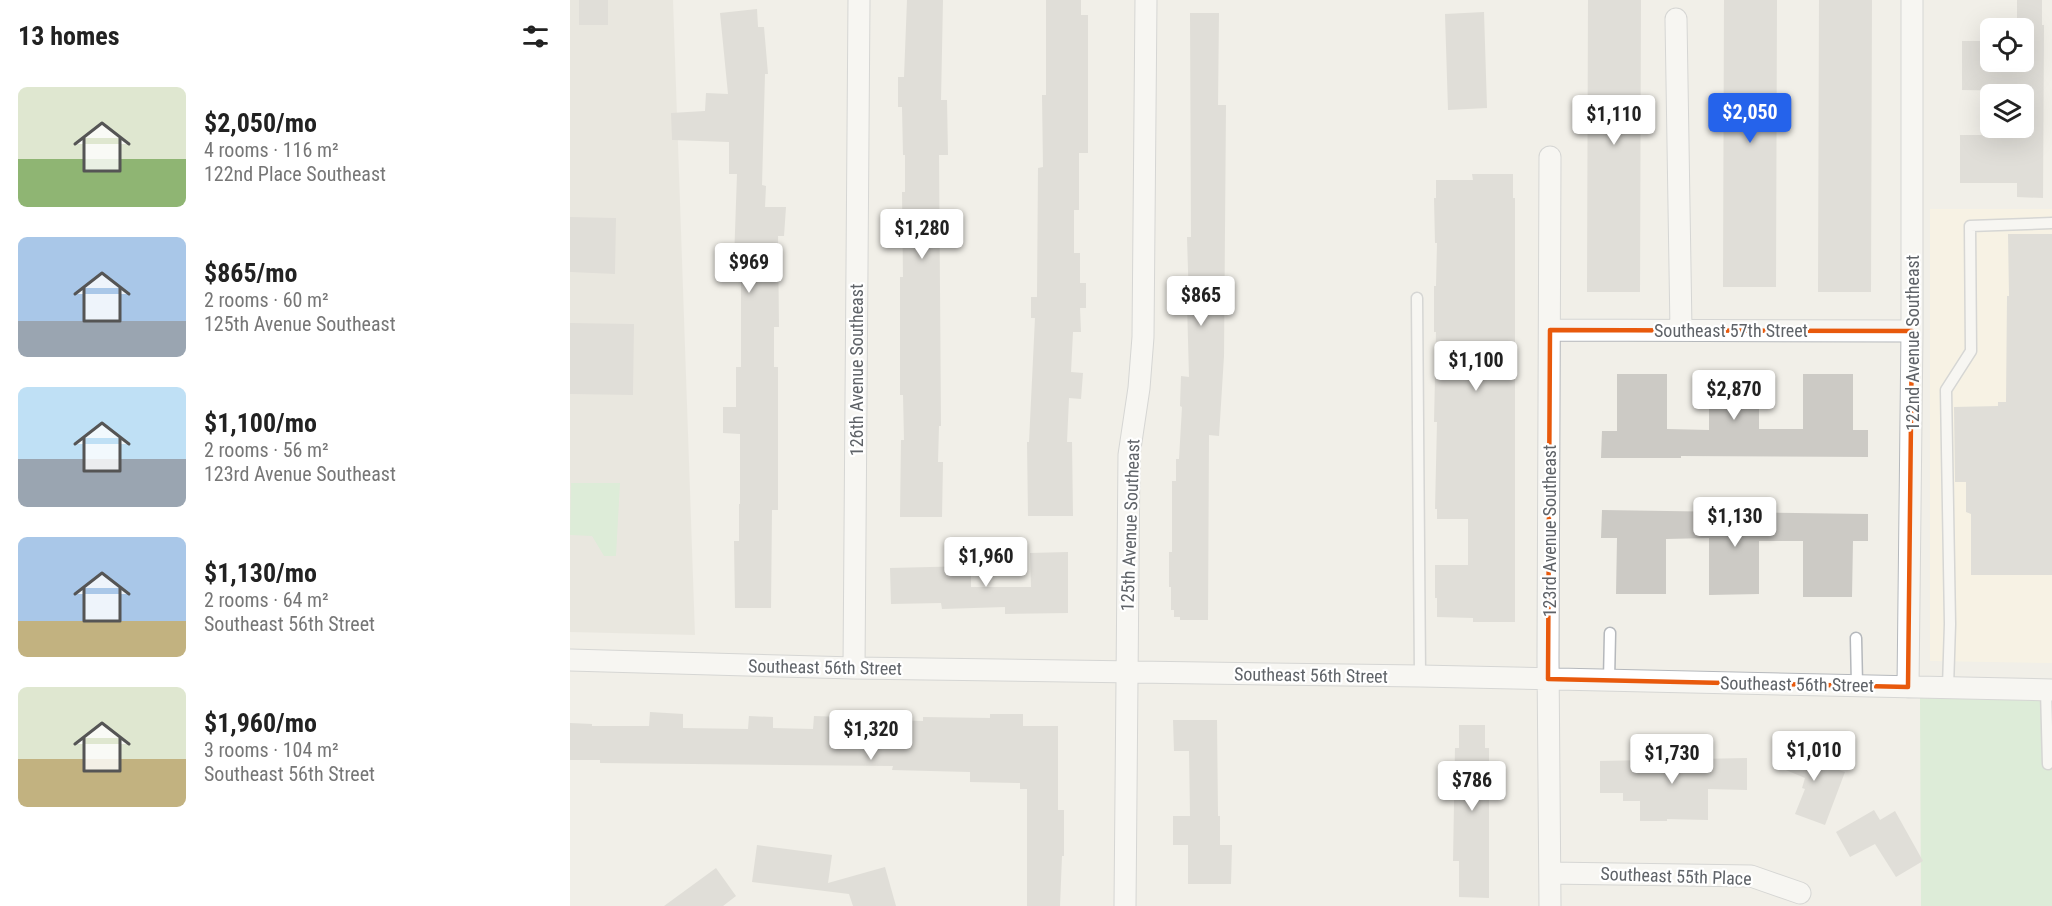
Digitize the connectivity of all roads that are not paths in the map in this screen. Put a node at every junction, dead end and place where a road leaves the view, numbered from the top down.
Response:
1 (858, 0) edge
2 (1146, 0) edge
3 (1912, 0) edge
4 (1676, 19) dead end
5 (1551, 157) dead end
6 (2052, 223) edge
7 (1418, 298) dead end
8 (1550, 330) junction
9 (1681, 330) junction
10 (1912, 331) junction
11 (1610, 633) dead end
12 (1856, 638) dead end
13 (570, 660) edge
14 (854, 668) junction
15 (1127, 672) junction
16 (1420, 676) junction
17 (1548, 679) junction
18 (1609, 680) junction
19 (1857, 685) junction
20 (1908, 687) junction
21 (1948, 687) junction
22 (2049, 690) edge
23 (2048, 765) dead end
24 (1550, 873) junction
25 (1800, 892) dead end
26 (1125, 906) edge
27 (1550, 906) edge

1 - 14 street, 126th Avenue Southeast
2 - 15 street, 125th Avenue Southeast
3 - 10 street, 122nd Avenue Southeast
4 - 9 street
5 - 8 street, 123rd Avenue Southeast
6 - 21 lane
7 - 16 lane
8 - 9 street, Southeast 57th Street
8 - 17 street, 123rd Avenue Southeast
9 - 10 street, Southeast 57th Street
10 - 20 street, 122nd Avenue Southeast
11 - 18 lane
12 - 19 lane
13 - 14 street, Southeast 56th Street
14 - 15 street, Southeast 56th Street
15 - 16 street, Southeast 56th Street
15 - 26 street, 125th Avenue Southeast
16 - 17 street, Southeast 56th Street
17 - 18 street, Southeast 56th Street
17 - 24 street, 123rd Avenue Southeast
18 - 19 street, Southeast 56th Street
19 - 20 street, Southeast 56th Street
20 - 21 street, Southeast 56th Street
21 - 22 street, Southeast 56th Street
22 - 23 lane
24 - 25 street, Southeast 55th Place
24 - 27 street, 123rd Avenue Southeast

